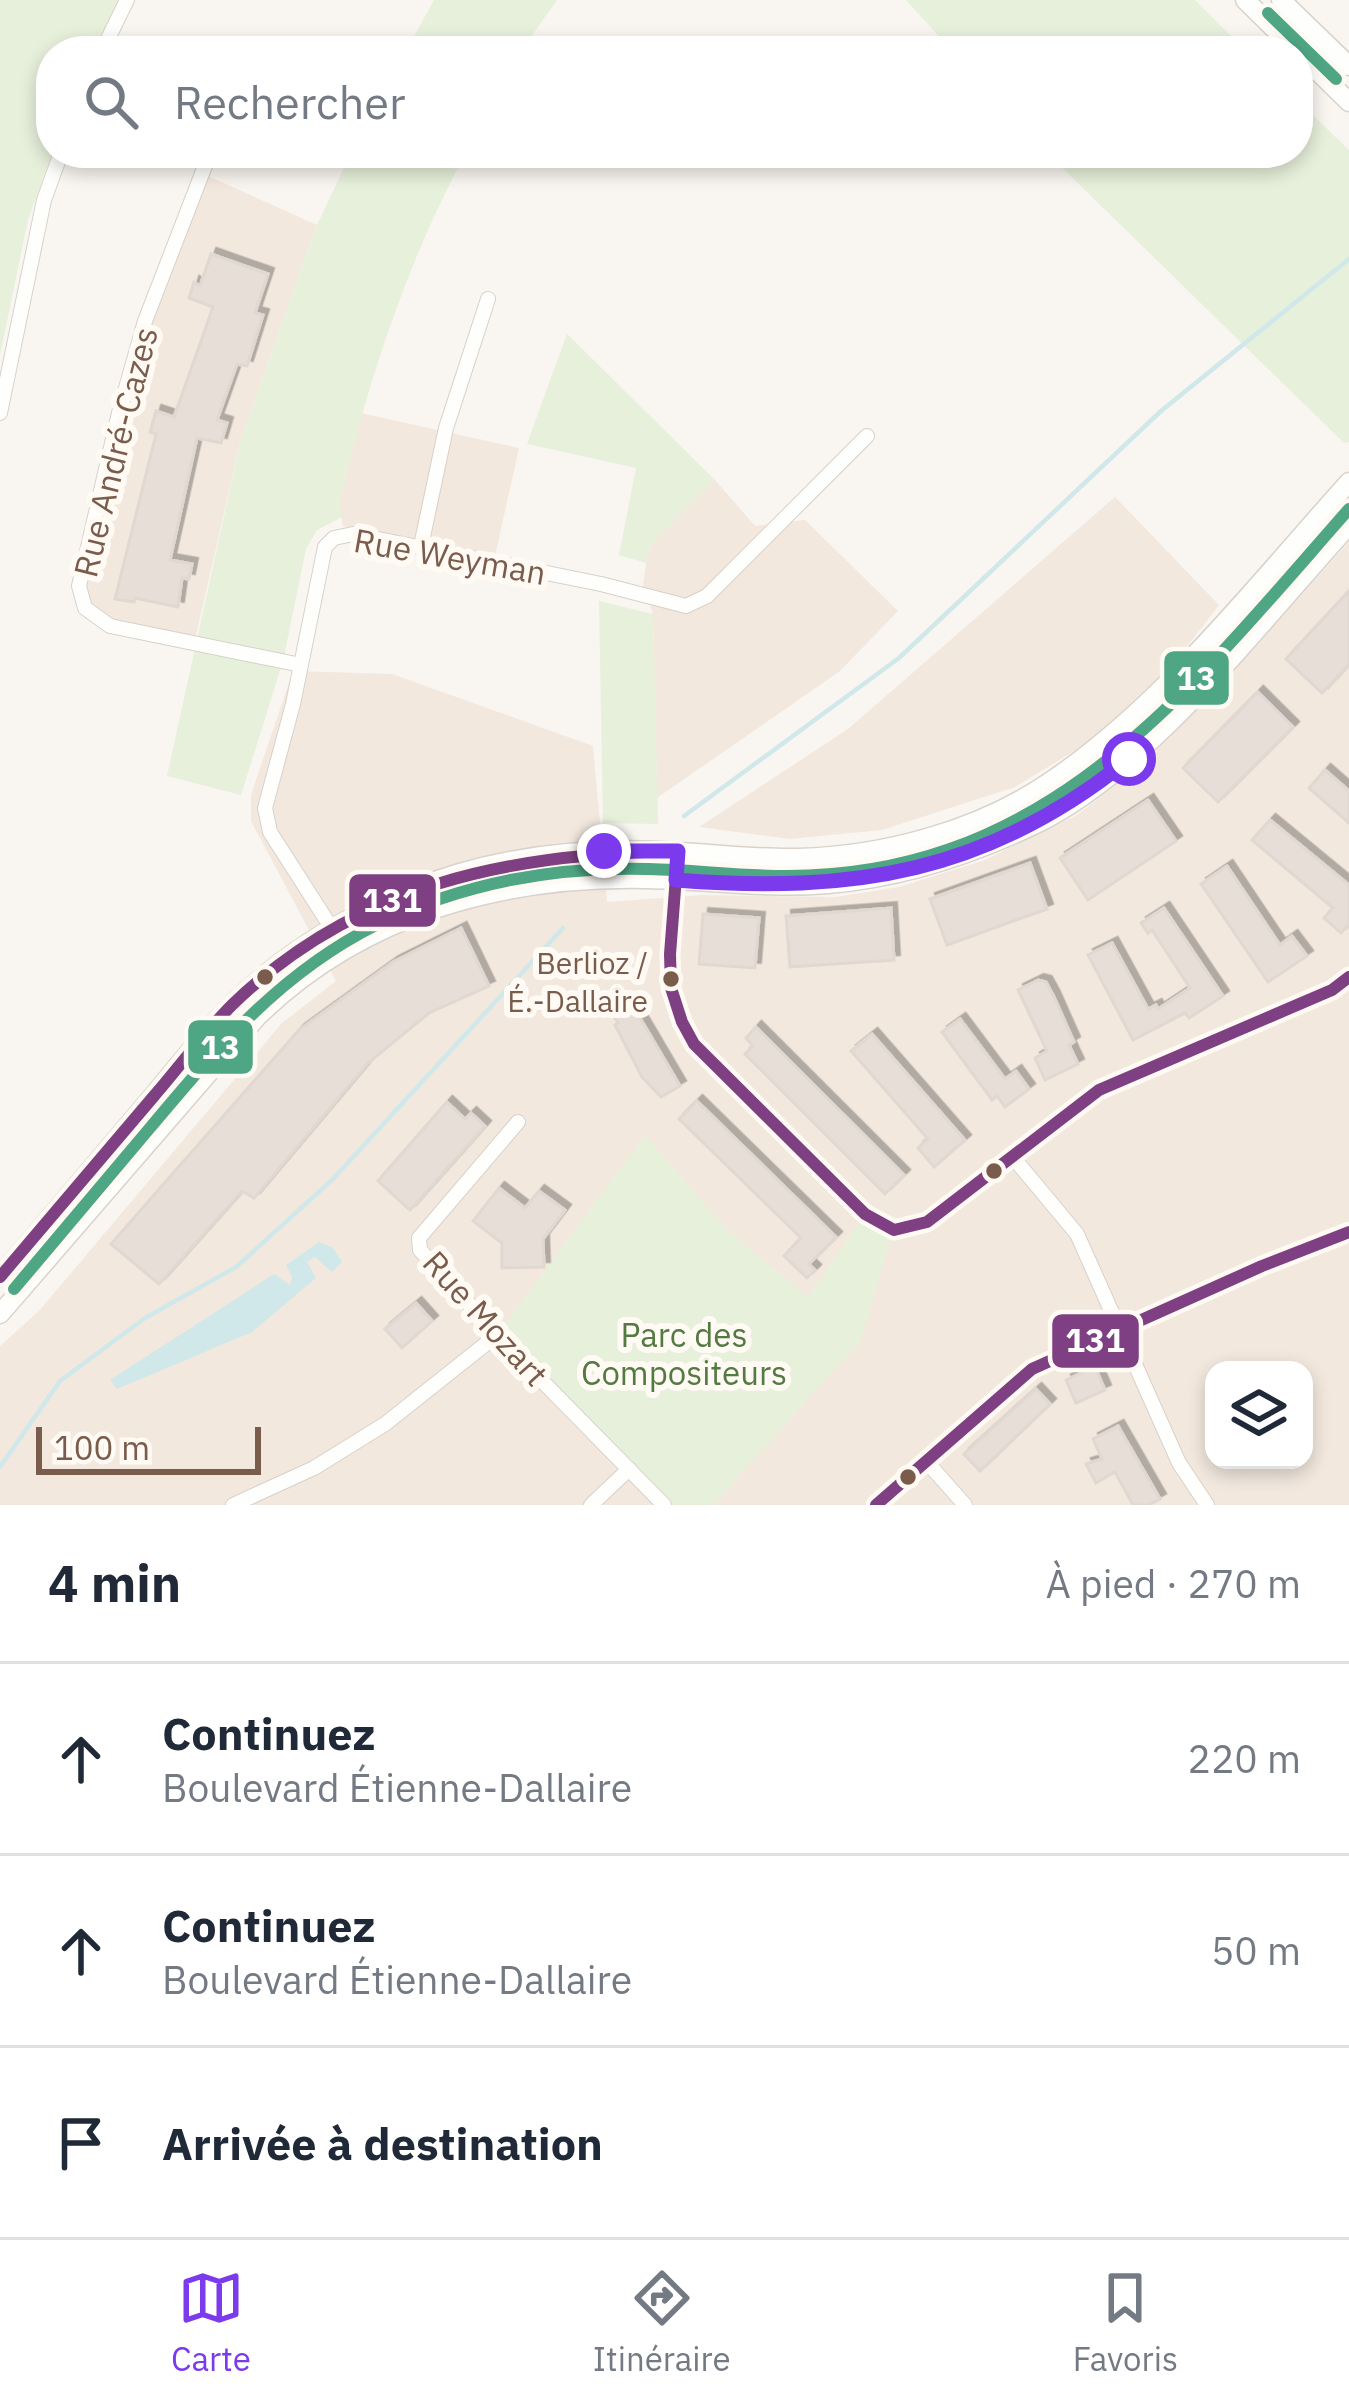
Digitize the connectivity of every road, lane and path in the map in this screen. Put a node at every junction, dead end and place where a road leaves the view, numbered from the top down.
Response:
1 (127, 0) edge
2 (1245, 0) edge
3 (1281, 0) edge
4 (109, 36) edge
5 (1282, 36) edge
6 (1313, 66) edge
7 (1349, 66) edge
8 (1349, 102) edge
9 (56, 168) edge
10 (204, 168) edge
11 (488, 299) dead end
12 (0, 413) edge
13 (867, 436) dead end
14 (1349, 482) edge
15 (1349, 525) edge
16 (421, 546) junction
17 (301, 665) junction
18 (678, 851) junction
19 (676, 880) junction
20 (332, 929) junction
21 (345, 950) junction
22 (1349, 977) edge
23 (518, 1122) dead end
24 (1012, 1156) junction
25 (1349, 1232) edge
26 (0, 1276) edge
27 (0, 1314) edge
28 (1118, 1331) junction
29 (497, 1335) junction
30 (926, 1460) junction
31 (629, 1469) junction
32 (233, 1505) edge
33 (591, 1505) edge
34 (664, 1505) edge
35 (876, 1505) edge
36 (965, 1505) edge
37 (1207, 1505) edge

1 - 4 street
2 - 5 street
3 - 7 street
6 - 8 street
9 - 12 street
10 - 17 street, Rue André-Cazes
11 - 16 street
13 - 16 street, Rue Weyman
14 - 18 street
15 - 19 street
16 - 17 street, Rue Weyman
17 - 20 street, Rue Weyman
18 - 19 street
18 - 20 street
19 - 21 street
19 - 24 street
20 - 21 street, Rue Weyman
20 - 26 street
21 - 27 street
22 - 24 street
23 - 29 street, Rue Mozart
24 - 28 street
25 - 28 street
28 - 30 street
28 - 37 street
29 - 31 street, Rue Mozart
29 - 32 street
30 - 35 street
30 - 36 street
31 - 33 street
31 - 34 street, Rue Mozart

